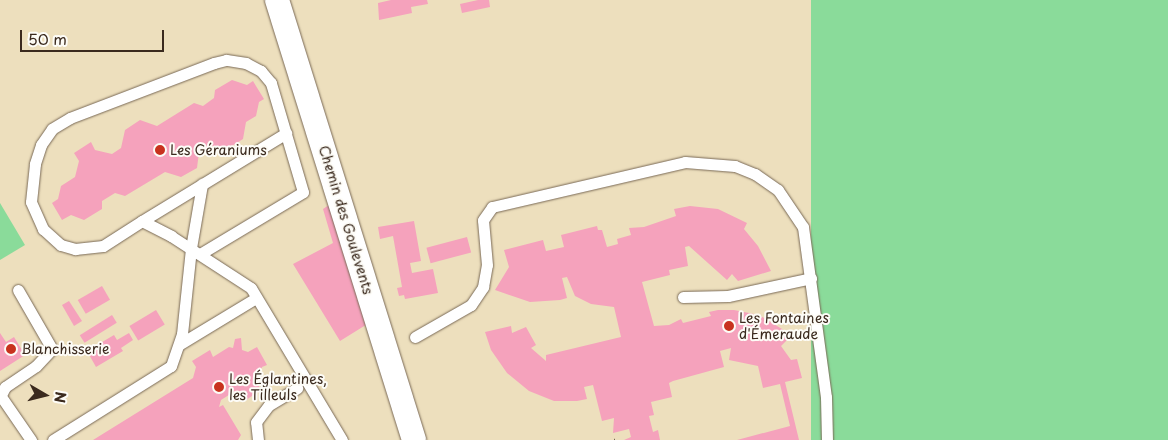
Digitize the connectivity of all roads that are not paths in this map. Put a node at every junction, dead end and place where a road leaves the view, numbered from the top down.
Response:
1 (278, 0) edge
2 (286, 133) junction
3 (202, 184) junction
4 (142, 221) junction
5 (196, 251) junction
6 (812, 278) junction
7 (18, 290) dead end
8 (683, 297) dead end
9 (256, 298) junction
10 (415, 337) dead end
11 (180, 344) junction
12 (297, 388) dead end
13 (0, 395) edge
14 (31, 440) edge
15 (53, 440) edge
16 (258, 440) edge
17 (342, 440) edge
18 (414, 440) edge
19 (827, 440) edge

1 - 18 street, Chemin des Goulevents
2 - 3 lane
2 - 4 lane
2 - 5 lane
3 - 4 lane
3 - 5 lane
4 - 5 lane
5 - 9 lane
5 - 11 lane
6 - 8 lane
6 - 10 lane
6 - 19 lane
7 - 13 lane
9 - 11 lane
9 - 17 lane
11 - 15 lane
12 - 16 lane
13 - 14 lane

